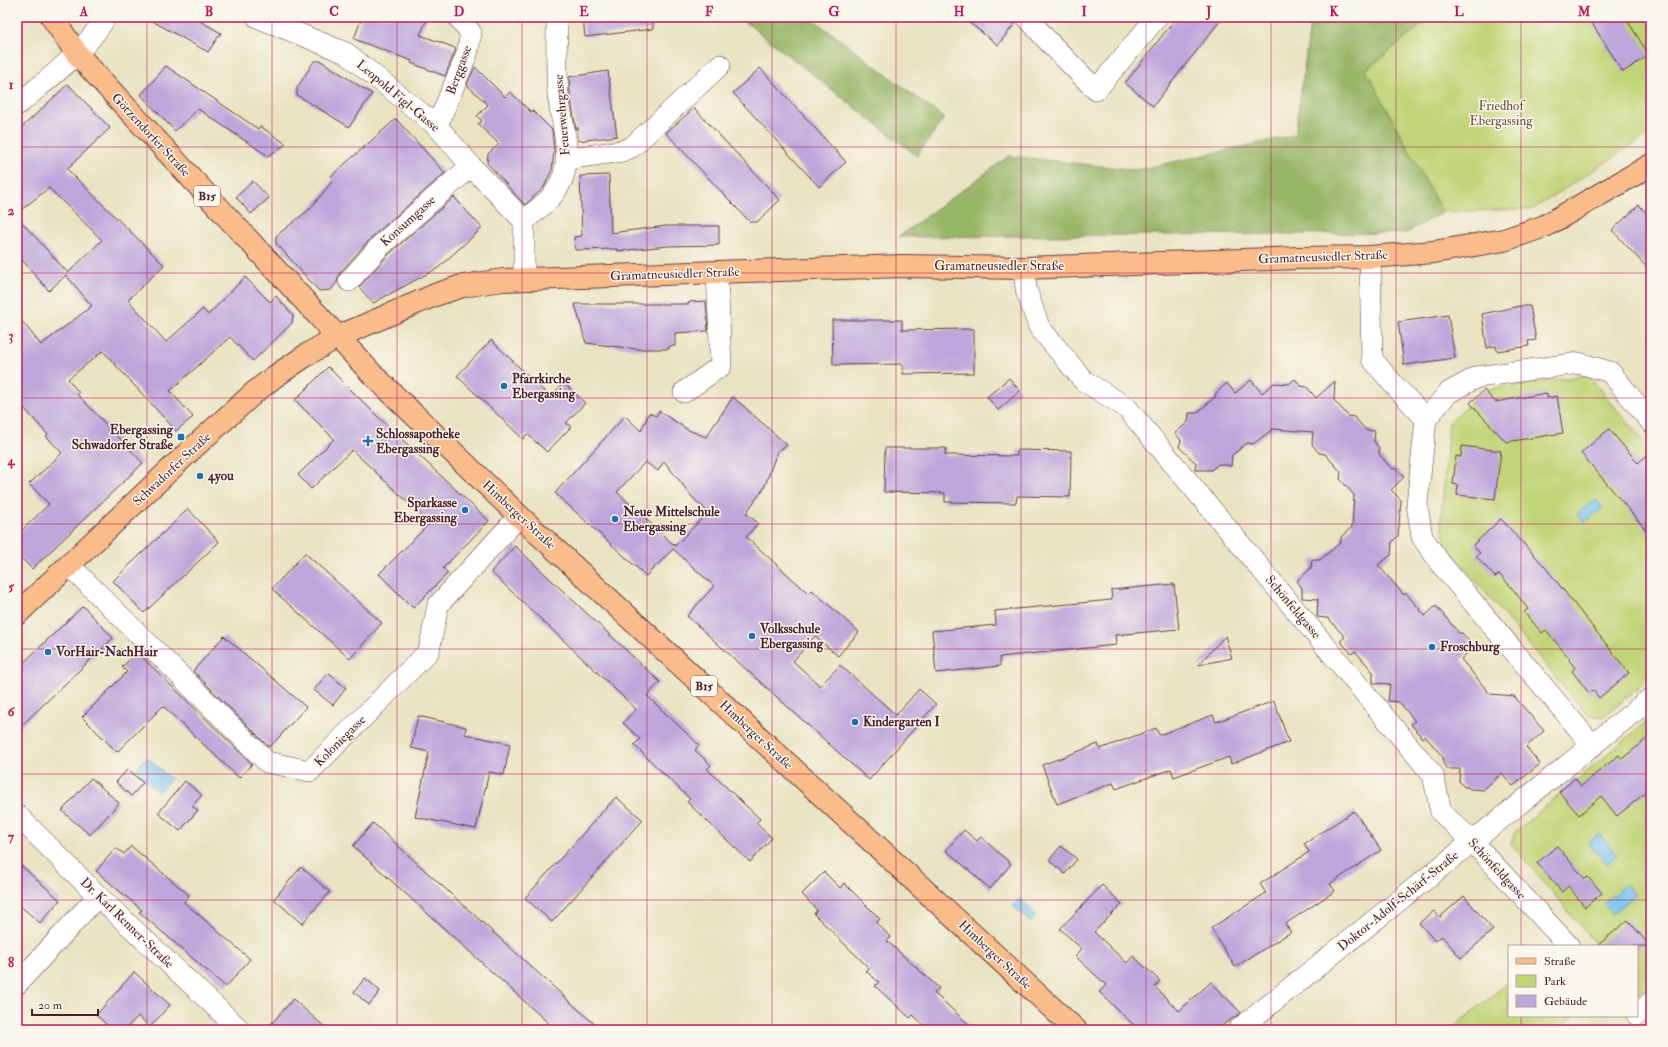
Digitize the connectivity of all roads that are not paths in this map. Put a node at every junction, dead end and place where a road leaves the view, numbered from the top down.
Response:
1 (52, 17) edge
2 (106, 17) edge
3 (256, 17) edge
4 (458, 17) edge
5 (557, 17) edge
6 (1027, 17) edge
7 (1157, 17) edge
8 (77, 54) junction
9 (720, 65) dead end
10 (17, 104) edge
11 (437, 126) junction
12 (566, 159) junction
13 (1651, 164) edge
14 (471, 166) junction
15 (524, 221) junction
16 (1370, 258) junction
17 (1024, 268) junction
18 (717, 272) junction
19 (524, 279) junction
20 (350, 281) dead end
21 (337, 337) junction
22 (684, 392) dead end
23 (1426, 419) junction
24 (1651, 422) edge
25 (519, 516) junction
26 (69, 564) junction
27 (17, 614) edge
28 (1651, 698) edge
29 (1593, 746) junction
30 (17, 815) edge
31 (1472, 841) junction
32 (98, 896) junction
33 (1568, 945) edge
34 (17, 984) edge
35 (1651, 1002) edge
36 (1637, 1019) edge
37 (1073, 1029) edge
38 (240, 1030) edge
39 (1238, 1030) edge

1 - 8 main road, Götzendorfer Straße / B15
2 - 8 street
3 - 11 street, Leopold Figl-Gasse
4 - 11 street, Berggasse
5 - 12 street, Feuerwehrgasse
6 - 7 street
8 - 10 street
8 - 21 main road, Götzendorfer Straße / B15
9 - 12 street
11 - 14 street, Leopold Figl-Gasse
12 - 15 street, Feuerwehrgasse
13 - 16 main road, Gramatneusiedler Straße
14 - 15 street, Leopold Figl-Gasse
14 - 20 street, Konsumgasse
15 - 19 street
16 - 17 main road, Gramatneusiedler Straße
16 - 23 street
17 - 18 main road, Gramatneusiedler Straße
17 - 31 street, Schönfeldgasse
18 - 19 main road, Gramatneusiedler Straße
18 - 22 street
19 - 21 main road, Gramatneusiedler Straße
21 - 25 main road, Himberger Straße / B15
21 - 26 main road, Schwadorfer Straße
23 - 24 street
23 - 29 street
25 - 26 street, Koloniegasse
25 - 37 main road, Himberger Straße / B15
26 - 27 main road, Schwadorfer Straße
28 - 29 street, Doktor-Adolf-Schärf-Straße
29 - 31 street, Doktor-Adolf-Schärf-Straße
30 - 32 street, Dr. Karl Renner-Straße
31 - 33 street, Schönfeldgasse
31 - 39 street, Doktor-Adolf-Schärf-Straße
32 - 34 street
32 - 38 street, Dr. Karl Renner-Straße
35 - 36 street

